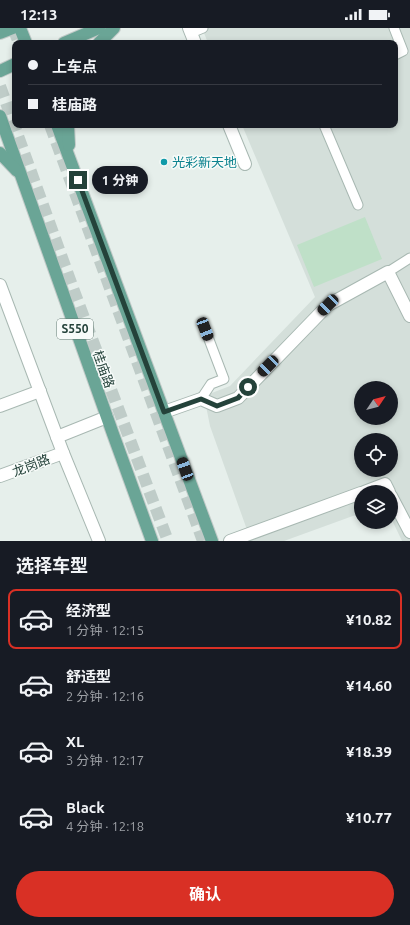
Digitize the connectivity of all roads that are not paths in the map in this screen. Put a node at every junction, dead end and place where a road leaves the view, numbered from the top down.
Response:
1 (13, 28) edge
2 (20, 28) edge
3 (99, 28) edge
4 (114, 28) edge
5 (203, 28) edge
6 (394, 28) edge
7 (0, 33) edge
8 (192, 35) edge
9 (25, 40) edge
10 (71, 40) edge
11 (102, 40) edge
12 (398, 54) edge
13 (12, 65) edge
14 (0, 71) edge
15 (0, 116) edge
16 (58, 128) edge
17 (68, 128) edge
18 (230, 128) edge
19 (325, 128) edge
20 (0, 153) edge
21 (244, 164) dead end
22 (72, 166) junction
23 (21, 178) junction
24 (358, 204) dead end
25 (410, 258) edge
26 (388, 272) junction
27 (0, 286) edge
28 (410, 316) edge
29 (205, 329) dead end
30 (40, 392) junction
31 (201, 399) junction
32 (0, 406) edge
33 (164, 412) junction
34 (107, 417) junction
35 (57, 437) junction
36 (63, 453) junction
37 (0, 476) edge
38 (354, 495) edge
39 (398, 509) edge
40 (410, 532) edge
41 (99, 541) edge
42 (152, 541) edge
43 (212, 541) edge
44 (230, 541) edge

1 - 7 main road
2 - 9 main road
3 - 10 main road
4 - 11 main road
5 - 8 lane
6 - 12 lane
13 - 14 main road
15 - 23 main road, 桂庙路 / S550
16 - 22 main road
17 - 22 main road
18 - 21 street
19 - 24 lane
20 - 23 main road
22 - 33 main road
23 - 34 main road, 桂庙路 / S550
25 - 26 lane
26 - 28 street
26 - 31 street
27 - 30 street
29 - 31 lane
30 - 32 street
30 - 35 street
31 - 33 street
33 - 43 main road
34 - 35 street, 龙岗路
34 - 42 main road, 桂庙路 / S550
35 - 36 street, 龙岗路
36 - 37 street, 龙岗路
36 - 41 street
38 - 44 street
39 - 40 street

